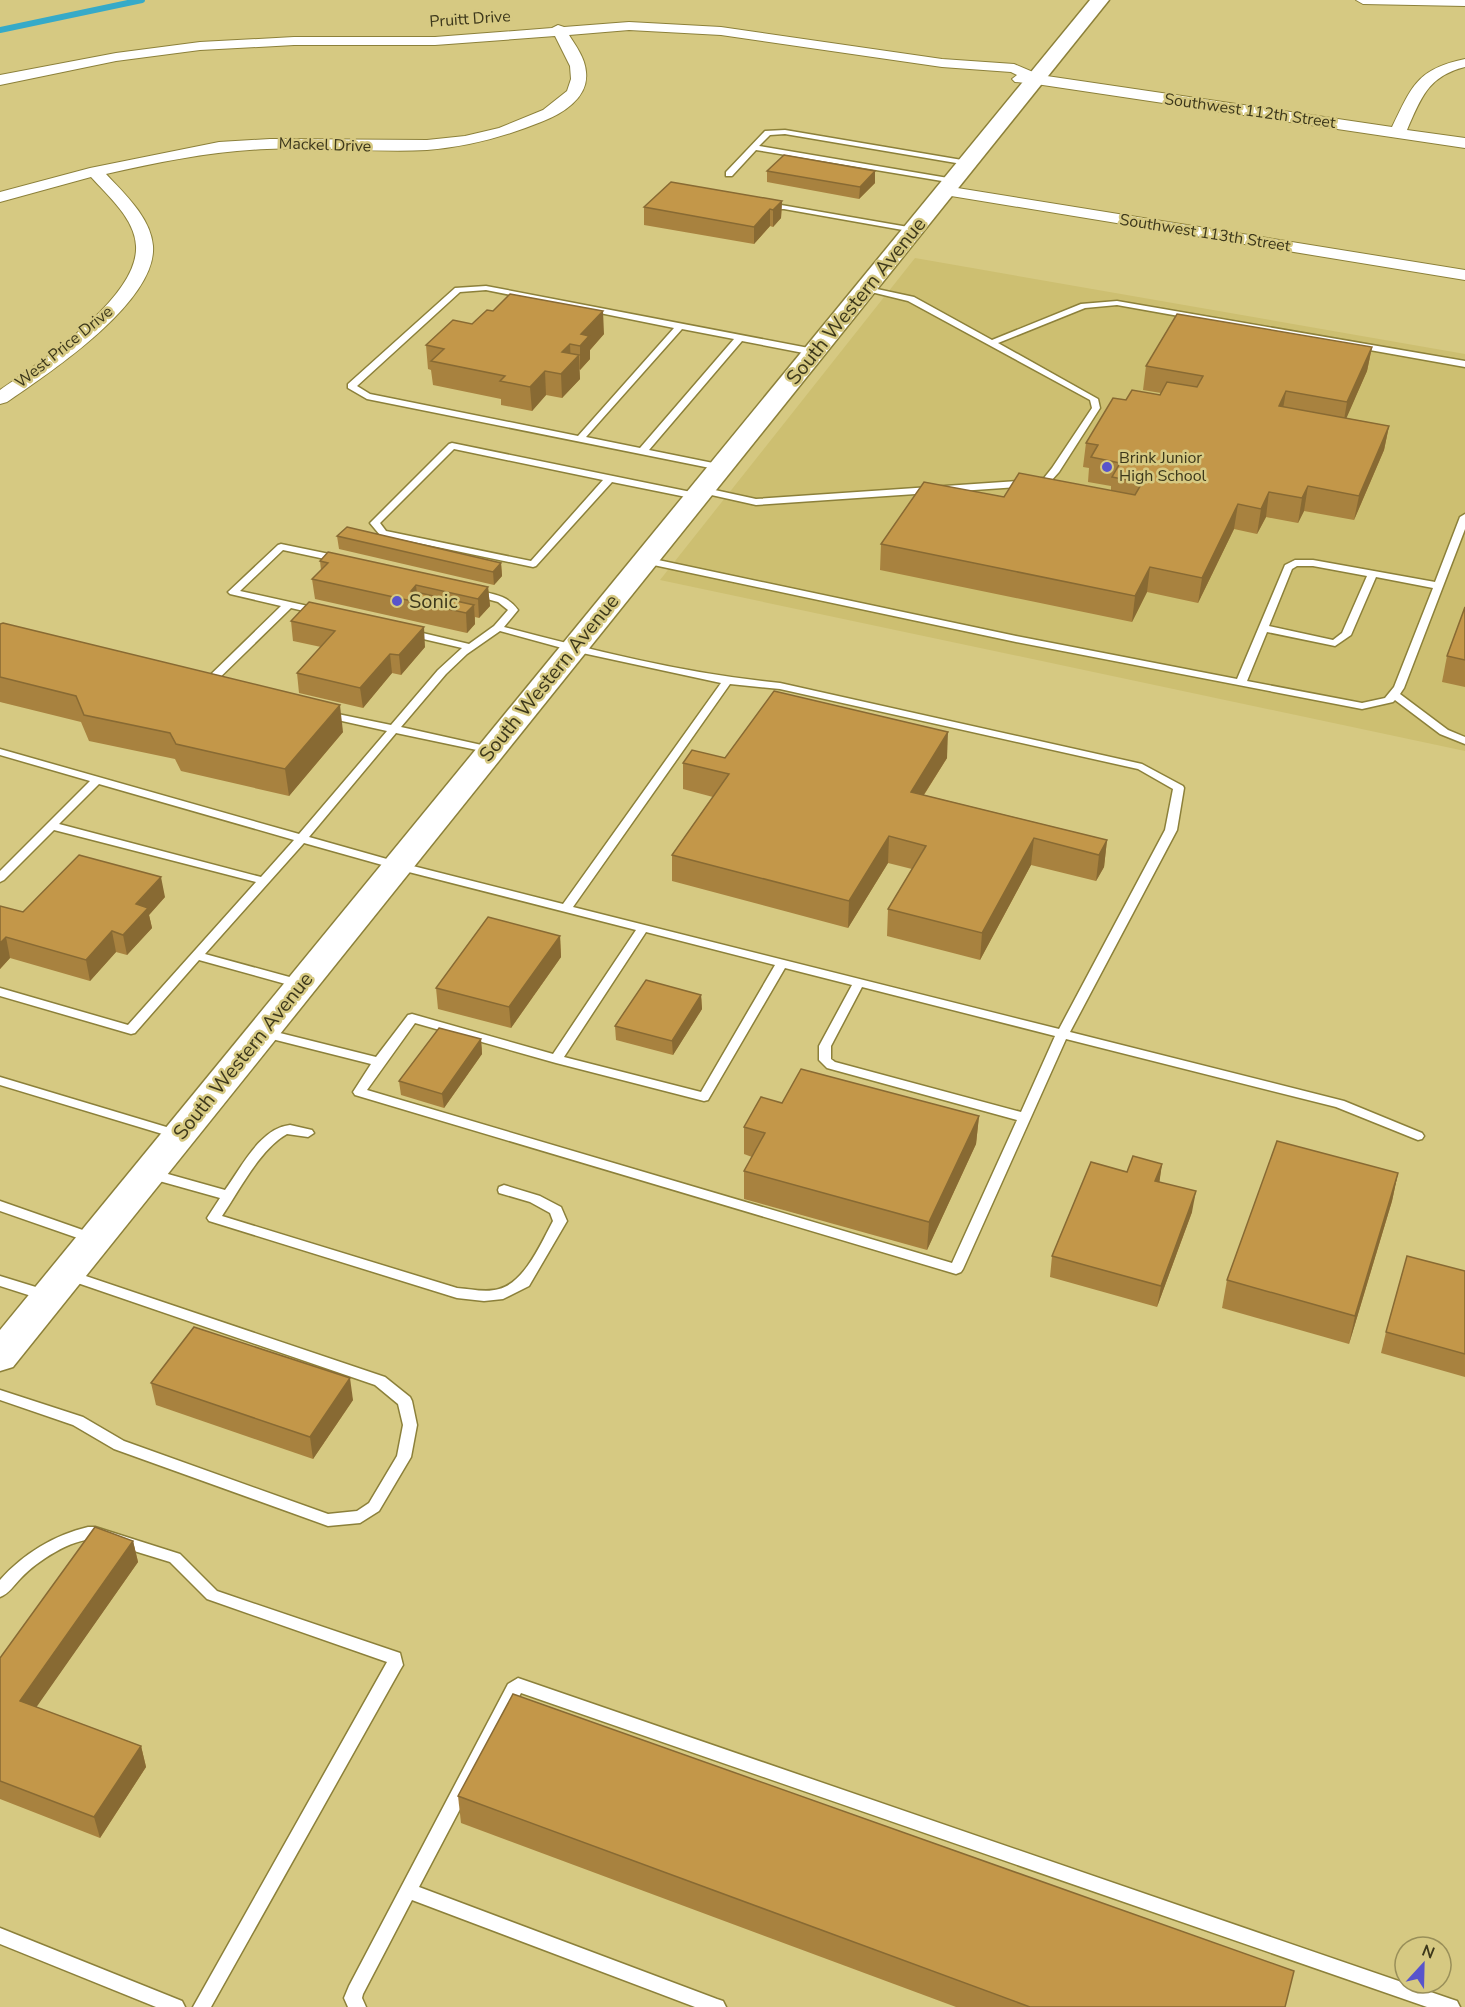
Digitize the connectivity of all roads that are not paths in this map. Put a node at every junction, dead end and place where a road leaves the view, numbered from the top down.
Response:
1 (1100, 0) edge
2 (1363, 0) edge
3 (1386, 1) edge
4 (1465, 2) edge
5 (558, 29) junction
6 (1465, 63) edge
7 (1036, 79) junction
8 (0, 80) edge
9 (1397, 133) junction
10 (1465, 143) edge
11 (755, 148) junction
12 (968, 163) junction
13 (95, 172) junction
14 (729, 174) dead end
15 (950, 186) junction
16 (0, 196) edge
17 (784, 207) dead end
18 (914, 230) junction
19 (1465, 275) edge
20 (866, 288) junction
21 (680, 327) junction
22 (740, 338) junction
23 (991, 343) junction
24 (814, 352) junction
25 (1465, 364) edge
26 (0, 398) edge
27 (581, 438) junction
28 (643, 451) junction
29 (720, 467) junction
30 (609, 479) junction
31 (698, 493) junction
32 (1465, 517) edge
33 (644, 560) junction
34 (348, 562) edge
35 (1373, 573) junction
36 (1438, 586) junction
37 (469, 591) edge
38 (288, 605) junction
39 (322, 613) edge
40 (498, 628) junction
41 (1263, 628) junction
42 (404, 631) edge
43 (470, 647) junction
44 (573, 648) junction
45 (727, 681) junction
46 (1241, 682) junction
47 (206, 687) edge
48 (1394, 694) junction
49 (317, 712) edge
50 (392, 729) junction
51 (1465, 741) edge
52 (491, 750) junction
53 (0, 752) edge
54 (97, 780) junction
55 (52, 826) junction
56 (301, 839) junction
57 (397, 866) junction
58 (0, 878) edge
59 (264, 881) junction
60 (566, 909) junction
61 (643, 928) junction
62 (197, 956) junction
63 (782, 963) junction
64 (859, 982) junction
65 (301, 984) junction
66 (0, 992) edge
67 (262, 1032) junction
68 (1062, 1035) junction
69 (556, 1059) junction
70 (379, 1062) junction
71 (0, 1081) edge
72 (1023, 1117) junction
73 (308, 1133) dead end
74 (180, 1135) junction
75 (1418, 1136) dead end
76 (148, 1173) junction
77 (504, 1190) dead end
78 (230, 1196) junction
79 (0, 1206) edge
80 (95, 1239) junction
81 (0, 1281) edge
82 (58, 1286) junction
83 (0, 1357) edge
84 (0, 1395) edge
85 (6, 1575) edge
86 (0, 1591) edge
87 (408, 1891) junction
88 (0, 1936) edge
89 (685, 2001) edge
90 (176, 2007) edge
91 (202, 2007) edge
92 (357, 2007) edge
93 (717, 2007) edge
94 (1451, 2007) edge

1 - 7 main road, South Western Avenue
2 - 3 street
3 - 4 street
5 - 7 street, Pruitt Drive
5 - 8 street, Pruitt Drive
5 - 13 street, Mackel Drive
6 - 9 street
7 - 9 street, Southwest 112th Street
7 - 12 main road, South Western Avenue
9 - 10 street, Southwest 112th Street
11 - 12 lane
11 - 14 lane
11 - 15 lane
12 - 15 main road, South Western Avenue
13 - 16 street, Mackel Drive
13 - 26 street, West Price Drive
15 - 18 main road, South Western Avenue
15 - 19 street, Southwest 113th Street
17 - 18 lane
18 - 20 main road, South Western Avenue
20 - 23 lane
20 - 24 main road, South Western Avenue
21 - 22 lane
21 - 27 lane
21 - 27 lane
22 - 24 lane
22 - 28 lane
23 - 25 lane
23 - 31 lane
24 - 29 main road, South Western Avenue
27 - 28 lane
28 - 29 lane
29 - 31 main road, South Western Avenue
30 - 30 lane
30 - 31 lane
31 - 33 main road, South Western Avenue
32 - 36 lane
33 - 44 main road, South Western Avenue
33 - 46 lane
34 - 38 lane
35 - 36 lane
35 - 41 lane
35 - 41 lane
36 - 48 lane
37 - 40 lane
38 - 39 lane
38 - 47 lane
40 - 43 lane
40 - 44 lane
41 - 46 lane
42 - 43 lane
43 - 50 lane
44 - 45 lane
44 - 52 main road, South Western Avenue
45 - 60 lane
45 - 68 lane
46 - 48 lane
48 - 51 lane
49 - 50 lane
50 - 52 lane
50 - 56 lane
52 - 57 main road, South Western Avenue
53 - 54 lane
54 - 55 lane
54 - 56 lane
55 - 58 lane
55 - 59 lane
56 - 57 lane
56 - 59 lane
57 - 60 lane
57 - 65 main road, South Western Avenue
59 - 62 lane
60 - 61 lane
61 - 63 lane
61 - 69 lane
62 - 65 lane
62 - 66 lane
63 - 64 lane
63 - 69 lane
64 - 68 lane
64 - 72 lane
65 - 67 main road, South Western Avenue
67 - 70 lane
67 - 74 main road, South Western Avenue
68 - 72 lane
68 - 75 lane
69 - 70 lane
70 - 72 lane
71 - 74 lane
73 - 78 lane
74 - 76 main road, South Western Avenue
76 - 78 lane
76 - 80 main road, South Western Avenue
77 - 78 lane
79 - 80 lane
80 - 82 main road, South Western Avenue
81 - 82 lane
82 - 83 main road, South Western Avenue
82 - 84 lane
85 - 86 lane
85 - 91 lane
87 - 89 lane
87 - 92 lane
87 - 94 lane
88 - 90 lane
89 - 93 lane

